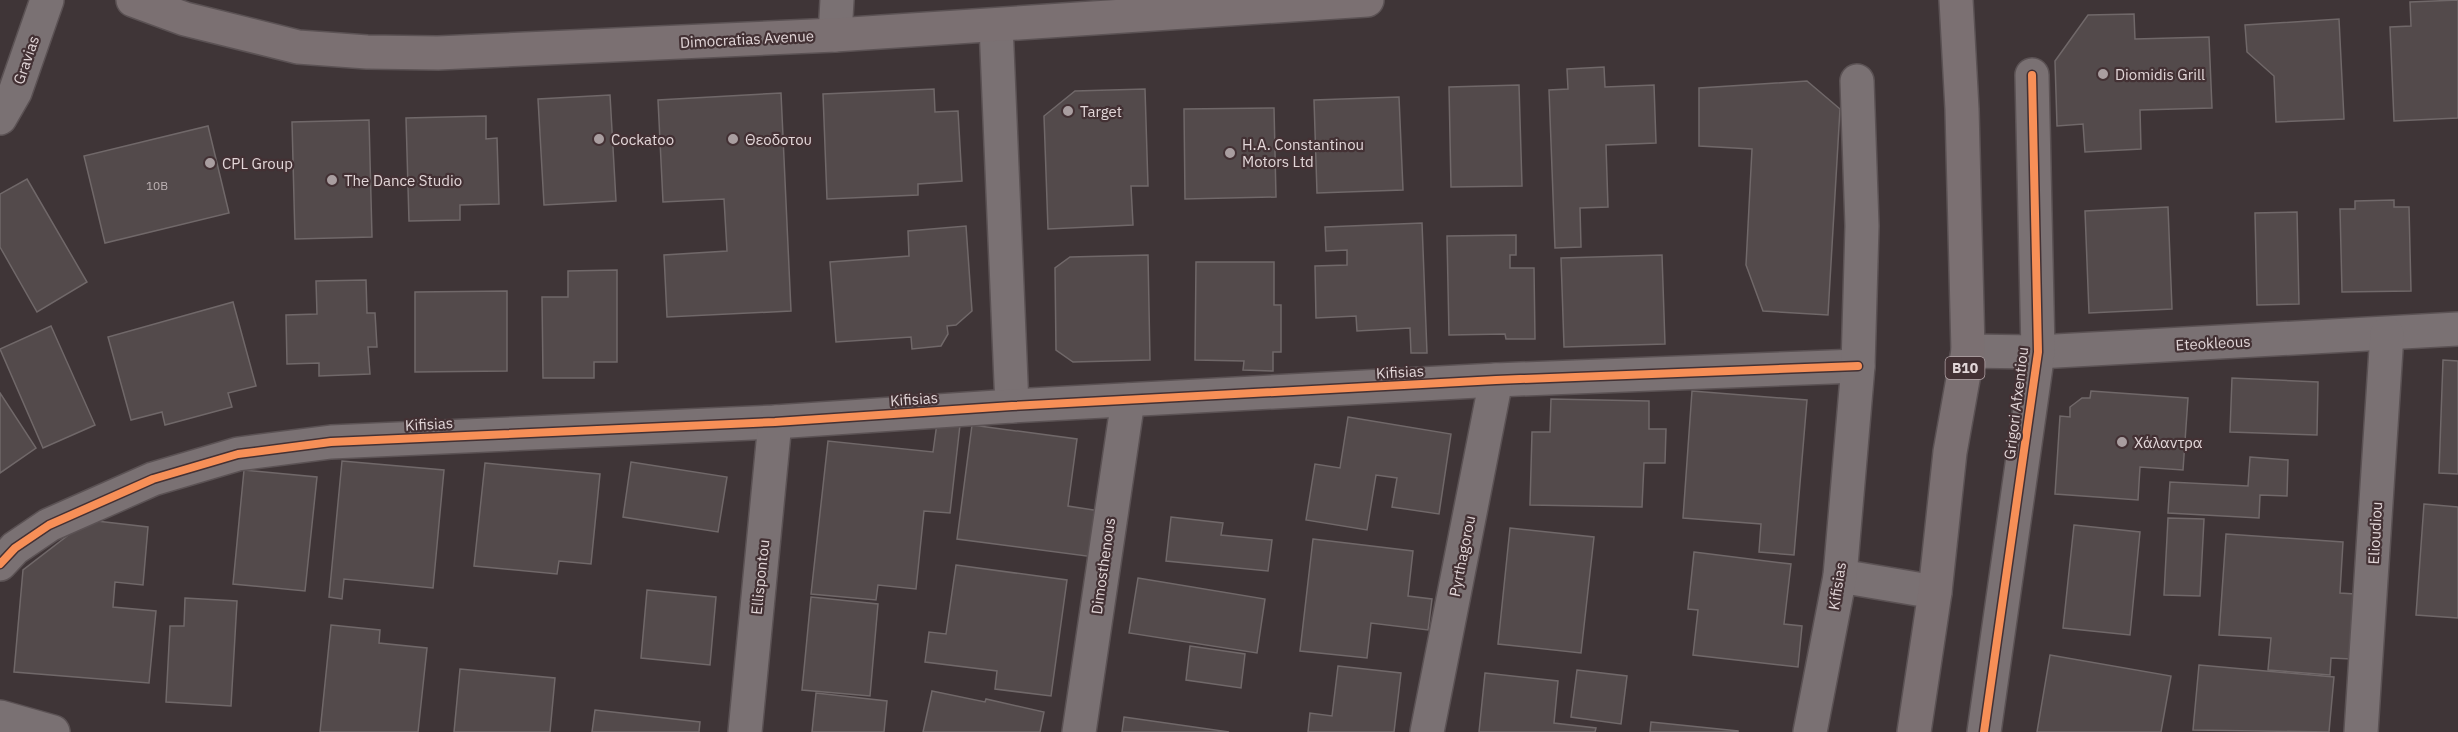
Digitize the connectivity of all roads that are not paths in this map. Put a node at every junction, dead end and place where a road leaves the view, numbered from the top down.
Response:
1 (47, 0) edge
2 (133, 0) edge
3 (837, 0) edge
4 (1367, 0) edge
5 (1956, 0) edge
6 (996, 25) junction
7 (835, 35) junction
8 (2032, 75) dead end
9 (1857, 81) dead end
10 (0, 118) edge
11 (2458, 329) edge
12 (2387, 334) junction
13 (1968, 351) junction
14 (2038, 352) junction
15 (1858, 366) junction
16 (1496, 380) junction
17 (1128, 400) junction
18 (1012, 406) junction
19 (775, 422) junction
20 (0, 564) edge
21 (1840, 576) junction
22 (1935, 592) junction
23 (0, 717) edge
24 (53, 732) edge
25 (745, 732) edge
26 (1079, 732) edge
27 (1427, 732) edge
28 (1810, 732) edge
29 (1914, 732) edge
30 (1984, 732) edge
31 (2361, 732) edge

1 - 10 street, Gravias
2 - 7 main road, Dimocratias Avenue
3 - 7 street
4 - 6 main road, Dimocratias Avenue
5 - 13 main road, B10
6 - 7 main road, Dimocratias Avenue
6 - 18 street
8 - 14 street, Grigori Afxentiou
9 - 15 street, Kifisias
11 - 12 street, Eteokleous
12 - 14 street, Eteokleous
12 - 31 street, Elioudiou
13 - 14 street, Eteokleous
13 - 22 main road, B10
14 - 30 street, Grigori Afxentiou
15 - 16 street, Kifisias
15 - 21 street, Kifisias
16 - 17 street, Kifisias
16 - 27 street, Pyrthagorou
17 - 18 street, Kifisias
17 - 26 street, Dimosthenous
18 - 19 street, Kifisias
19 - 20 street, Kifisias
19 - 25 street, Ellispontou
21 - 22 street
21 - 28 street, Kifisias
22 - 29 main road, B10
23 - 24 street

